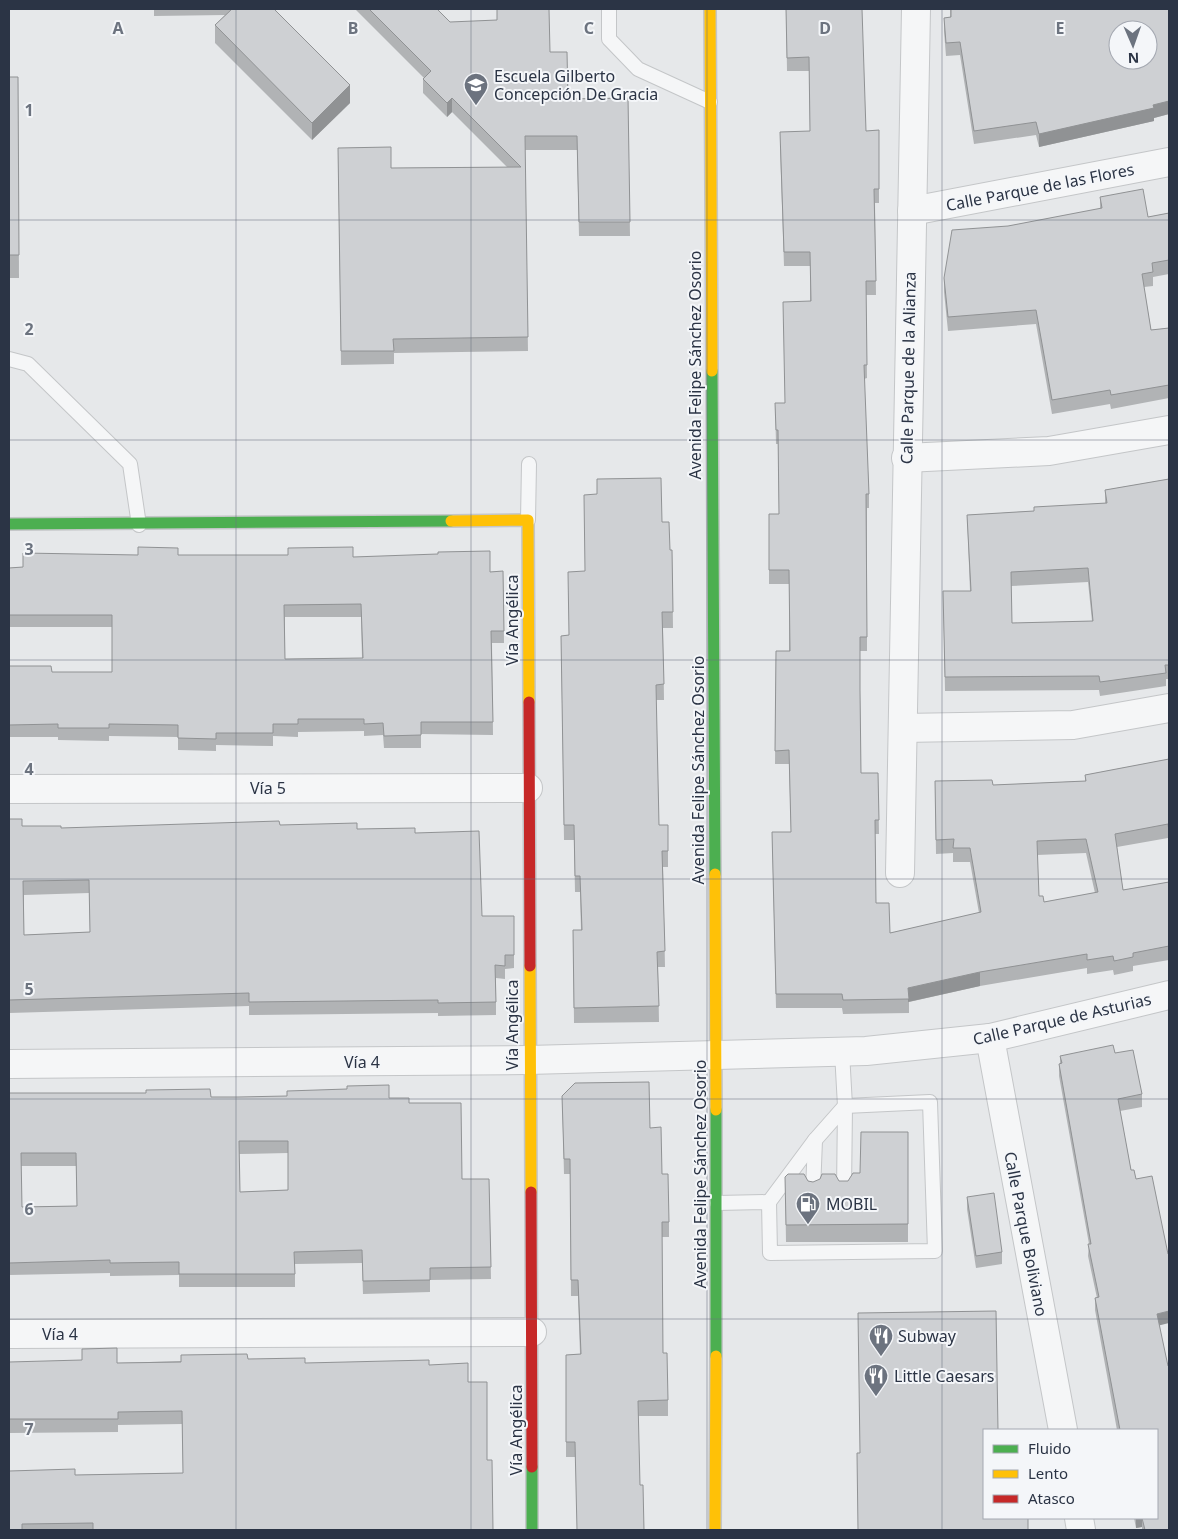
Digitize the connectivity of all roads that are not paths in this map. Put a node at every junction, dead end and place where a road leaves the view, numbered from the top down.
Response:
1 (609, 9) edge
2 (710, 9) edge
3 (916, 9) edge
4 (710, 102) junction
5 (1169, 162) edge
6 (912, 211) junction
7 (9, 360) edge
8 (1169, 430) edge
9 (906, 458) junction
10 (529, 464) dead end
11 (528, 520) junction
12 (9, 524) edge
13 (139, 524) junction
14 (1169, 708) edge
15 (903, 728) junction
16 (528, 788) junction
17 (9, 789) edge
18 (900, 873) dead end
19 (1169, 995) edge
20 (990, 1038) junction
21 (842, 1052) junction
22 (716, 1056) junction
23 (528, 1060) junction
24 (9, 1064) edge
25 (845, 1106) junction
26 (815, 1140) junction
27 (813, 1191) edge
28 (844, 1191) edge
29 (769, 1202) junction
30 (717, 1203) junction
31 (532, 1332) junction
32 (9, 1334) edge
33 (1063, 1429) edge
34 (532, 1530) edge
35 (715, 1530) edge

1 - 4 lane
2 - 4 street, Avenida Felipe Sánchez Osorio
3 - 6 street, Calle Parque de la Alianza
4 - 22 street, Avenida Felipe Sánchez Osorio
5 - 6 street, Calle Parque de las Flores
6 - 9 street, Calle Parque de la Alianza
7 - 13 lane
8 - 9 street
9 - 15 street, Calle Parque de la Alianza
10 - 11 lane
11 - 13 street
11 - 16 street, Vía Angélica
12 - 13 street
14 - 15 street
15 - 18 street, Calle Parque de la Alianza
16 - 17 street, Vía 5
16 - 23 street, Vía Angélica
19 - 20 street, Calle Parque de Asturias
20 - 21 street, Calle Parque de Asturias
20 - 33 street, Calle Parque Boliviano
21 - 22 street, Calle Parque de Asturias
21 - 25 lane
22 - 23 street, Vía 4
22 - 30 street, Avenida Felipe Sánchez Osorio
23 - 24 street, Vía 4
23 - 31 street, Vía Angélica
25 - 26 lane
25 - 28 lane
25 - 29 lane
26 - 27 lane
26 - 29 lane
29 - 30 lane
30 - 35 street, Avenida Felipe Sánchez Osorio
31 - 32 street, Vía 4
31 - 34 street, Vía Angélica

